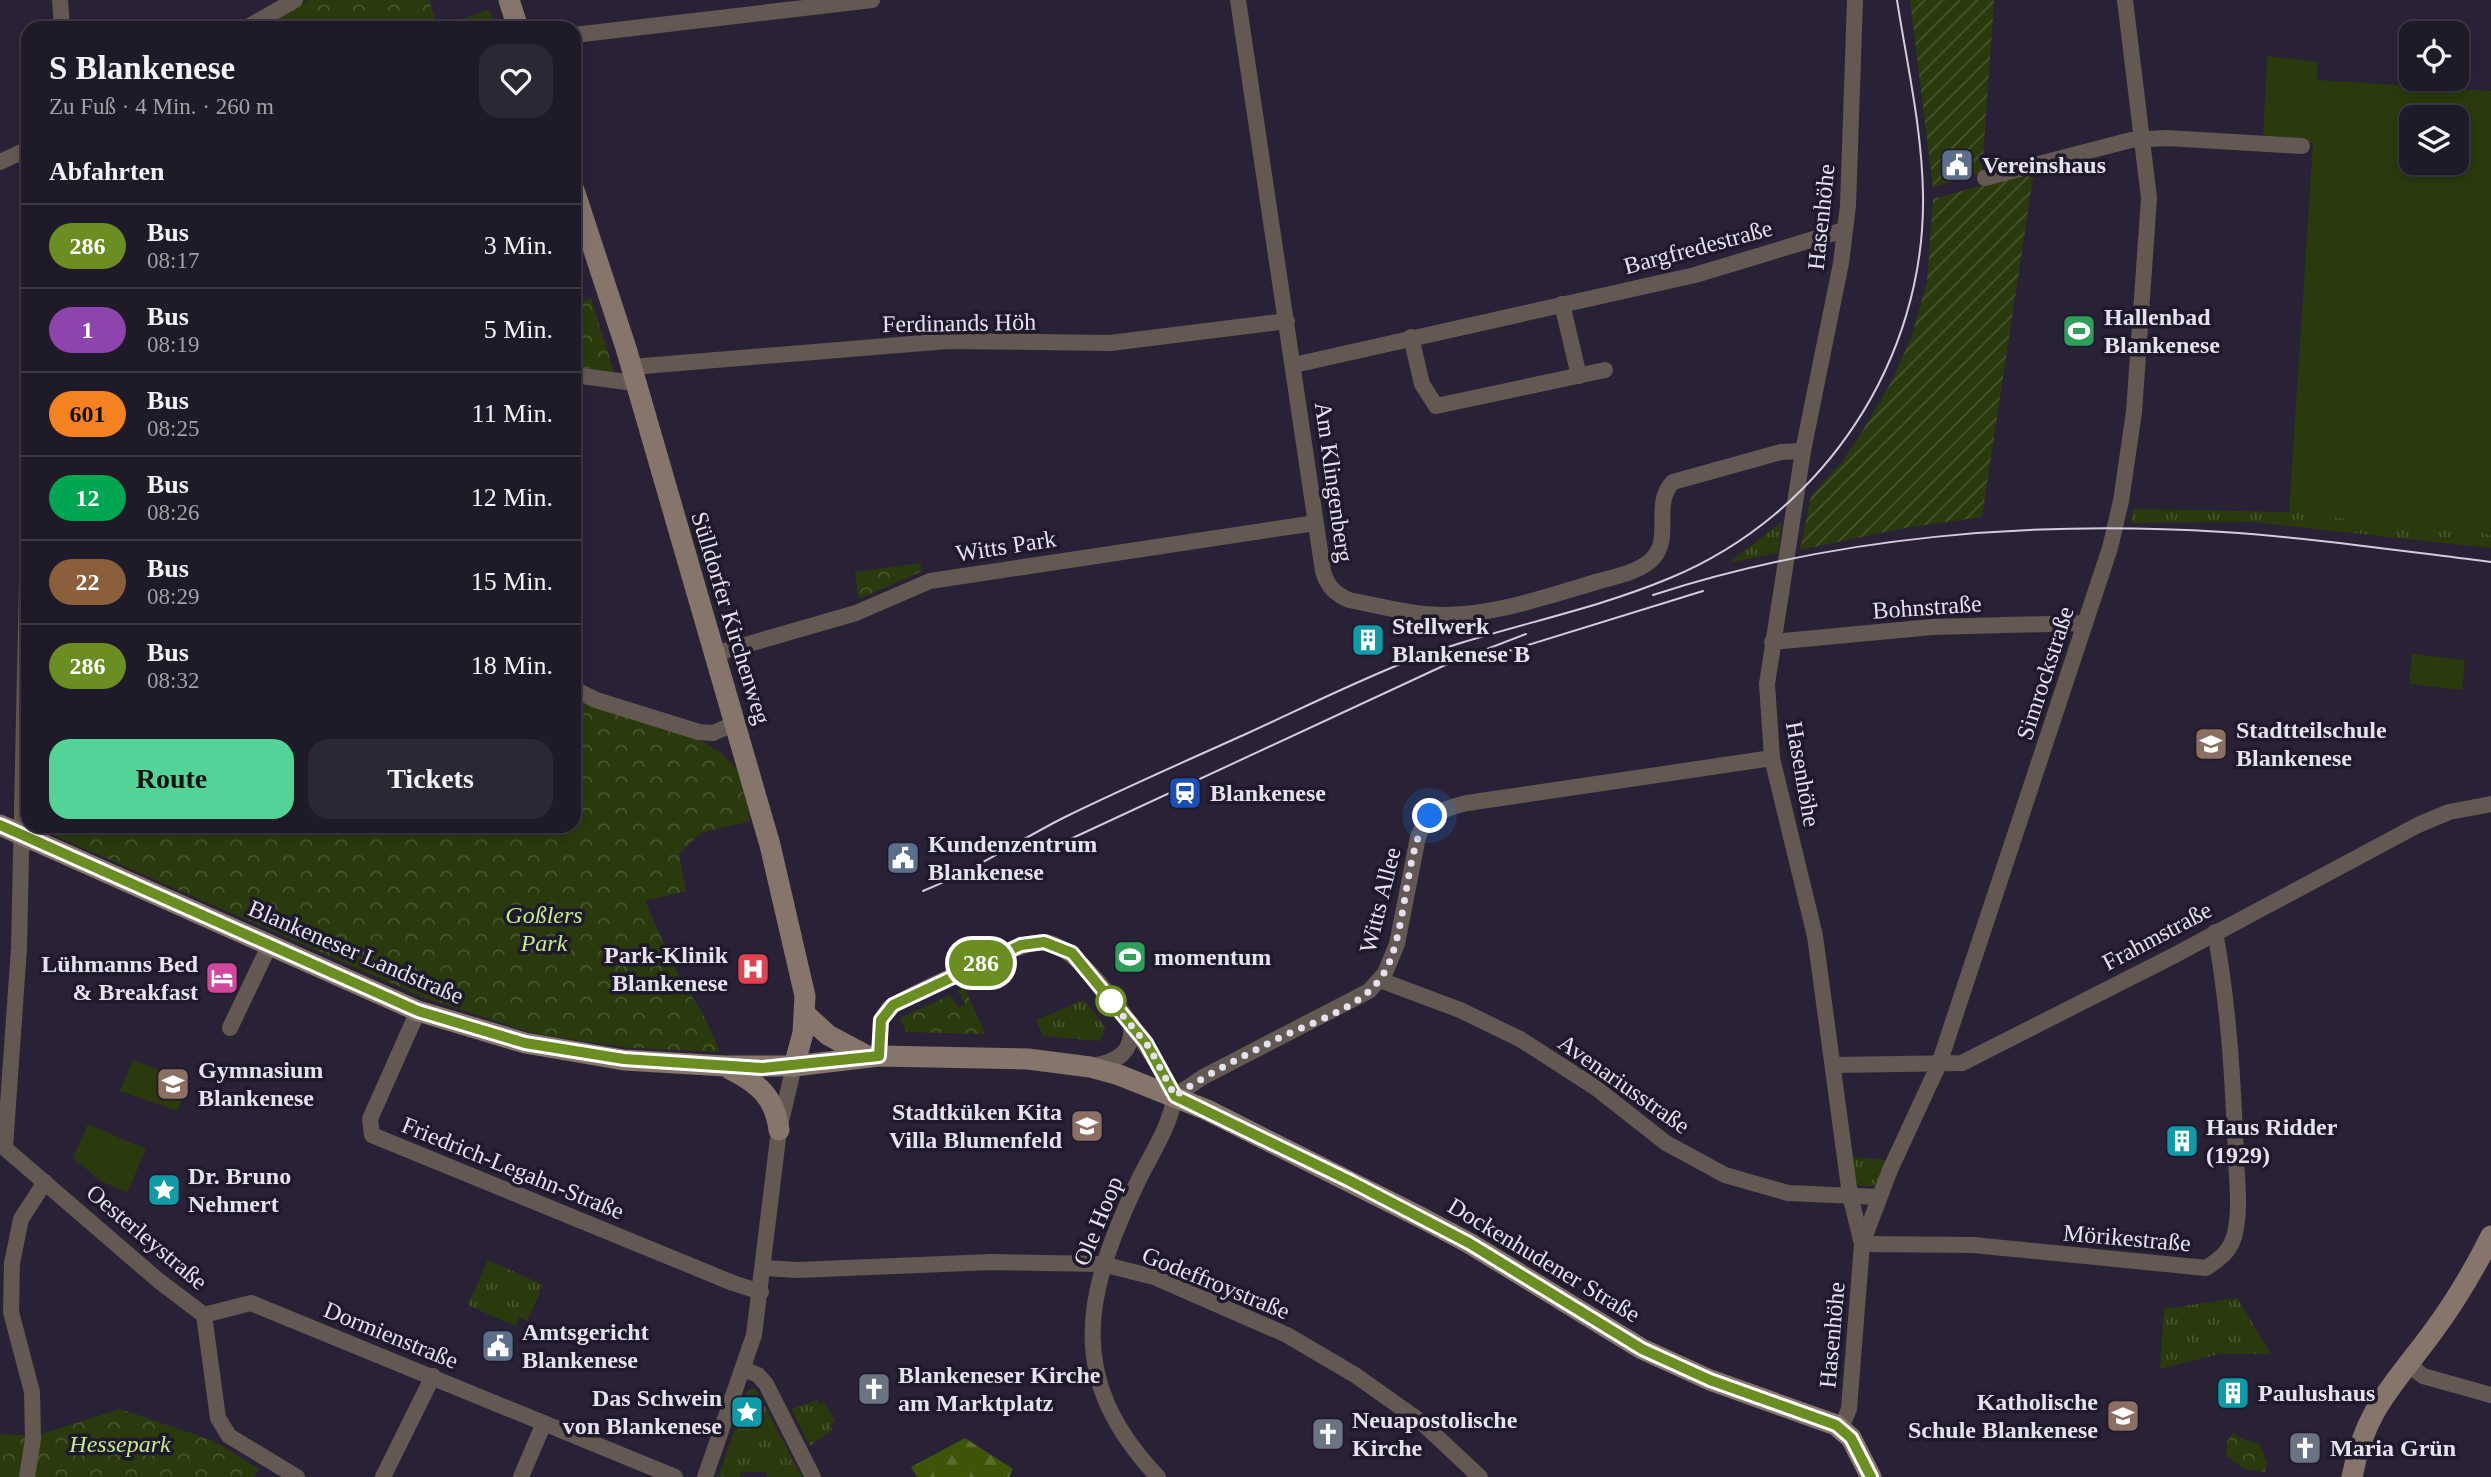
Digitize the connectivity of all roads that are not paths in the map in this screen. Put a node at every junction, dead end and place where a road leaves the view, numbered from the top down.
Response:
1 (60, 0) edge
2 (295, 0) edge
3 (509, 0) edge
4 (872, 0) edge
5 (1238, 0) edge
6 (1855, 0) edge
7 (2125, 0) edge
8 (62, 21) edge
9 (258, 21) edge
10 (516, 21) edge
11 (581, 34) edge
12 (2143, 139) junction
13 (2302, 146) dead end
14 (21, 152) edge
15 (0, 162) edge
16 (1985, 178) dead end
17 (581, 212) edge
18 (1844, 230) junction
19 (1562, 304) junction
20 (1287, 321) junction
21 (1411, 337) junction
22 (1294, 365) junction
23 (1605, 370) dead end
24 (581, 375) edge
25 (633, 375) junction
26 (1579, 376) junction
27 (1803, 451) junction
28 (1315, 523) junction
29 (2085, 623) junction
30 (1772, 642) junction
31 (714, 654) junction
32 (581, 692) edge
33 (734, 724) junction
34 (1772, 758) junction
35 (21, 797) edge
36 (2491, 804) edge
37 (0, 825) edge
38 (20, 834) junction
39 (2215, 932) junction
40 (269, 946) junction
41 (1380, 980) junction
42 (418, 1011) junction
43 (805, 1014) junction
44 (1131, 1023) junction
45 (230, 1028) dead end
46 (874, 1056) junction
47 (1833, 1065) junction
48 (1939, 1065) junction
49 (725, 1066) junction
50 (794, 1066) junction
51 (1090, 1067) junction
52 (1175, 1096) junction
53 (779, 1130) junction
54 (3, 1145) edge
55 (45, 1182) junction
56 (1850, 1195) junction
57 (1879, 1197) junction
58 (2491, 1236) edge
59 (1862, 1244) junction
60 (1102, 1264) junction
61 (764, 1268) junction
62 (761, 1292) junction
63 (204, 1315) junction
64 (2408, 1364) junction
65 (744, 1369) junction
66 (433, 1377) junction
67 (2491, 1395) edge
68 (544, 1423) junction
69 (1840, 1428) junction
70 (27, 1477) edge
71 (297, 1477) edge
72 (383, 1477) edge
73 (521, 1477) edge
74 (675, 1477) edge
75 (705, 1477) edge
76 (813, 1477) edge
77 (1158, 1477) edge
78 (1480, 1477) edge
79 (1871, 1477) edge
80 (2352, 1477) edge

1 - 8 street
2 - 9 street
3 - 10 main road
4 - 11 street
5 - 20 street, Am Klingenberg
6 - 18 street, Hasenhöhe
7 - 12 street, Simrockstraße
12 - 13 street
12 - 16 street
12 - 29 street, Simrockstraße
14 - 15 street
17 - 25 main road, Sülldorfer Kirchenweg
18 - 19 street, Bargfredestraße
18 - 27 street, Hasenhöhe
19 - 21 street, Bargfredestraße
19 - 26 street
20 - 22 street, Am Klingenberg
20 - 25 street, Ferdinands Höh
21 - 22 street, Bargfredestraße
21 - 26 street
22 - 28 street, Am Klingenberg
23 - 26 street
24 - 25 street
25 - 31 main road, Sülldorfer Kirchenweg
27 - 28 street, Am Klingenberg
27 - 30 street, Hasenhöhe
28 - 31 street, Witts Park
29 - 30 street, Bohnstraße
29 - 48 street, Simrockstraße
30 - 34 street, Hasenhöhe
31 - 33 main road, Sülldorfer Kirchenweg
32 - 33 street
33 - 43 main road, Sülldorfer Kirchenweg
34 - 41 street, Witts Allee
34 - 47 street, Hasenhöhe
35 - 38 street
36 - 39 street, Frahmstraße
37 - 38 main road, Blankeneser Landstraße
38 - 40 main road, Blankeneser Landstraße
38 - 54 street
39 - 48 street, Frahmstraße
39 - 59 street, Mörikestraße
40 - 42 main road, Blankeneser Landstraße
40 - 45 street
41 - 52 street, Witts Allee
41 - 56 street, Avenariusstraße
42 - 49 main road, Blankeneser Landstraße
42 - 62 street, Friedrich-Legahn-Straße
43 - 46 main road
43 - 50 main road, Sülldorfer Kirchenweg
44 - 46 street
44 - 51 street
44 - 52 street
46 - 50 main road, Blankeneser Landstraße
46 - 51 main road, Blankeneser Landstraße
47 - 48 street, Frahmstraße
47 - 56 street, Hasenhöhe
48 - 57 street, Simrockstraße
49 - 50 main road, Blankeneser Landstraße
49 - 53 main road
50 - 53 street
51 - 52 main road, Dockenhudener Straße
52 - 60 street, Ole Hoop
52 - 69 main road, Dockenhudener Straße
53 - 61 street
54 - 55 street, Oesterleystraße
55 - 63 street, Oesterleystraße
55 - 70 street
56 - 57 street
56 - 59 street, Hasenhöhe
57 - 59 street, Simrockstraße
58 - 64 main road
59 - 69 street, Hasenhöhe
60 - 61 street, Godeffroystraße
60 - 77 street, Ole Hoop
60 - 78 street, Godeffroystraße
61 - 62 street
62 - 65 street
63 - 66 street, Dormienstraße
63 - 71 street, Oesterleystraße
64 - 67 street
64 - 80 main road
65 - 75 street
65 - 76 street
66 - 68 street, Dormienstraße
66 - 72 street
68 - 73 street
68 - 74 street, Dormienstraße
69 - 79 main road

